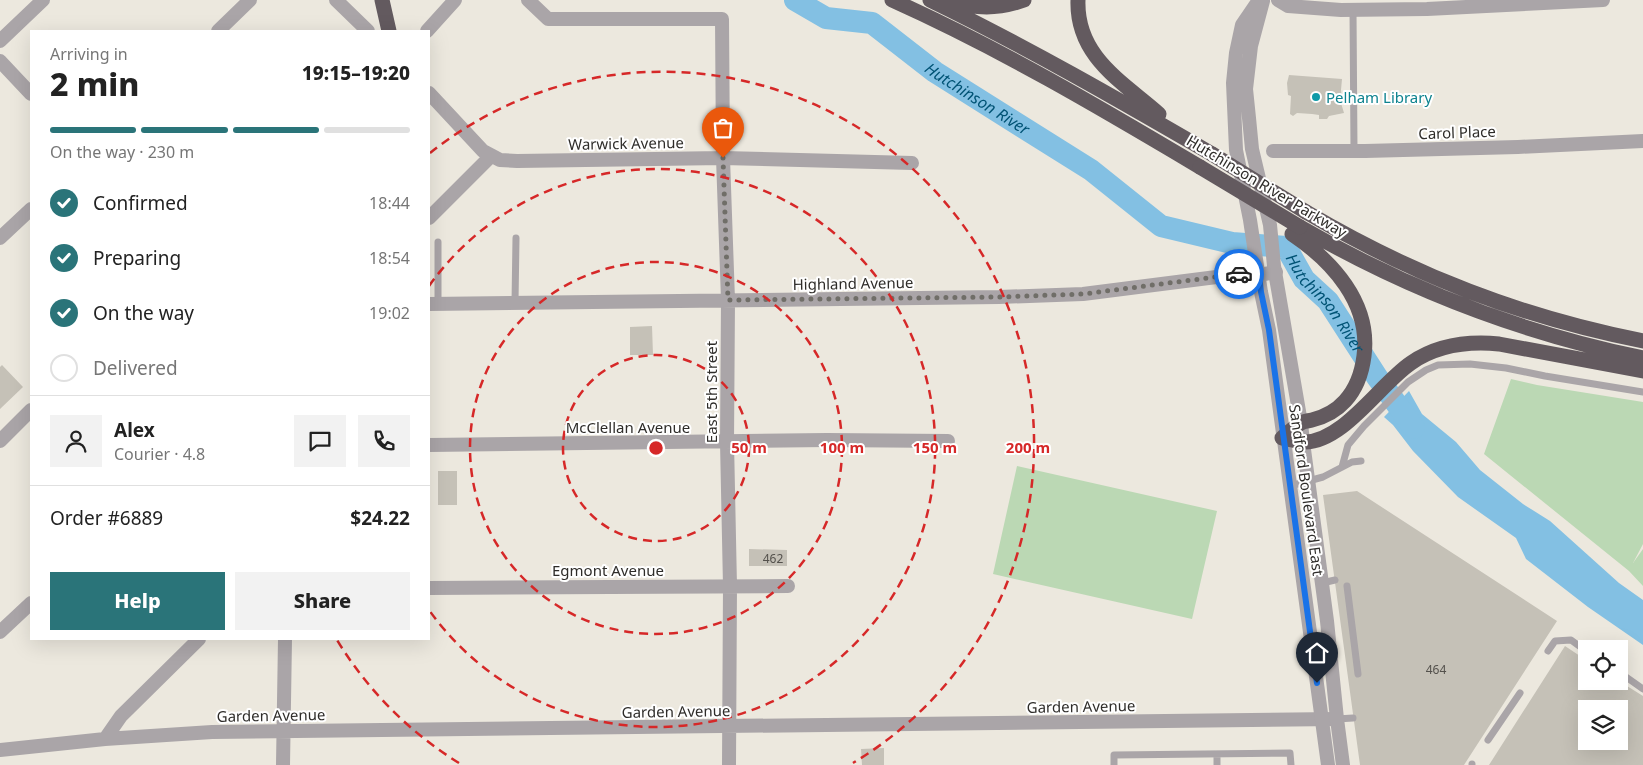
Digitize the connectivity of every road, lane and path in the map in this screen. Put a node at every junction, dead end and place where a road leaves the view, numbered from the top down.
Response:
1 (43, 0) edge
2 (250, 0) edge
3 (336, 0) edge
4 (382, 0) edge
5 (455, 0) edge
6 (528, 0) edge
7 (892, 0) edge
8 (930, 0) edge
9 (952, 0) edge
10 (1024, 0) edge
11 (1078, 0) edge
12 (1261, 0) edge
13 (1278, 0) edge
14 (1603, 0) edge
15 (1353, 10) junction
16 (219, 30) edge
17 (367, 30) edge
18 (389, 30) edge
19 (428, 30) edge
20 (0, 41) edge
21 (0, 61) edge
22 (30, 93) edge
23 (430, 94) edge
24 (1188, 140) junction
25 (1643, 141) edge
26 (1354, 150) junction
27 (1272, 151) dead end
28 (491, 156) junction
29 (723, 158) junction
30 (912, 163) dead end
31 (30, 209) edge
32 (430, 217) edge
33 (1296, 231) junction
34 (0, 238) edge
35 (516, 238) dead end
36 (438, 242) dead end
37 (1275, 269) junction
38 (1258, 270) junction
39 (728, 300) junction
40 (515, 303) junction
41 (434, 304) edge
42 (1643, 341) edge
43 (1643, 358) edge
44 (1643, 371) edge
45 (1403, 378) junction
46 (1643, 392) edge
47 (30, 411) edge
48 (1359, 421) junction
49 (1301, 423) junction
50 (1282, 438) junction
51 (0, 441) edge
52 (948, 441) dead end
53 (727, 442) junction
54 (1303, 442) junction
55 (430, 445) edge
56 (1361, 462) dead end
57 (1342, 467) junction
58 (1309, 481) junction
59 (1289, 486) junction
60 (730, 586) junction
61 (788, 586) dead end
62 (1347, 586) dead end
63 (430, 588) edge
64 (30, 604) edge
65 (0, 632) edge
66 (198, 640) edge
67 (285, 640) edge
68 (1578, 645) edge
69 (1548, 651) dead end
70 (1358, 674) dead end
71 (1628, 678) edge
72 (1643, 689) edge
73 (1520, 693) dead end
74 (1353, 718) dead end
75 (1337, 719) junction
76 (1322, 720) junction
77 (729, 726) junction
78 (283, 731) junction
79 (105, 739) junction
80 (1488, 740) dead end
81 (0, 750) edge
82 (1217, 754) junction
83 (284, 765) edge
84 (730, 765) edge
85 (1114, 765) edge
86 (1217, 765) edge
87 (1291, 765) edge
88 (1328, 765) edge
89 (1343, 765) edge

1 - 20 street
2 - 16 street
3 - 17 street
4 - 18 highway
5 - 19 street
6 - 29 street, East 5th Street
7 - 33 highway, Hutchinson River Parkway, bridge
8 - 24 highway, Hutchinson River Parkway
9 - 10 highway
11 - 24 highway
12 - 37 street, Sandford Boulevard East
12 - 38 street, Sandford Boulevard East
13 - 15 street
14 - 15 street
15 - 26 lane
21 - 22 street
23 - 28 street
24 - 42 highway, Hutchinson River Parkway, bridge
25 - 26 street, Carol Place
26 - 27 street, Carol Place
28 - 29 street, Warwick Avenue
28 - 32 street
29 - 30 street, Warwick Avenue
29 - 39 street, East 5th Street
31 - 34 street
33 - 43 highway, Hutchinson River Parkway
33 - 49 highway
35 - 40 lane
36 - 41 lane
37 - 38 street, Highland Avenue
37 - 49 street, Sandford Boulevard East
38 - 39 street, Highland Avenue
38 - 50 street, Sandford Boulevard East
39 - 40 street, Highland Avenue
39 - 53 street, East 5th Street
40 - 41 street, Highland Avenue
44 - 45 highway
45 - 46 lane
45 - 48 highway
47 - 51 street
48 - 54 highway
48 - 57 lane
49 - 50 highway
49 - 54 street, Sandford Boulevard East
50 - 54 highway
50 - 59 street, Sandford Boulevard East
52 - 53 street, McClellan Avenue
53 - 55 street, McClellan Avenue
53 - 60 street, East 5th Street
54 - 58 street, Sandford Boulevard East
56 - 57 lane
57 - 58 lane
58 - 59 lane
58 - 75 street, Sandford Boulevard East
59 - 76 street, Sandford Boulevard East
60 - 61 street, Egmont Avenue
60 - 63 street, Egmont Avenue
60 - 77 street, East 5th Street
62 - 70 lane
64 - 65 street
66 - 79 street
67 - 78 street
68 - 69 lane
71 - 72 lane
73 - 80 lane
74 - 75 lane, Garden Avenue
75 - 76 street, Garden Avenue
75 - 89 street, Sandford Boulevard East
76 - 77 street, Garden Avenue
76 - 88 street, Sandford Boulevard East
77 - 78 street, Garden Avenue
77 - 84 street, East 5th Street
78 - 79 street, Garden Avenue
78 - 83 street
79 - 81 street, Garden Avenue
82 - 85 lane
82 - 86 lane
82 - 87 lane

